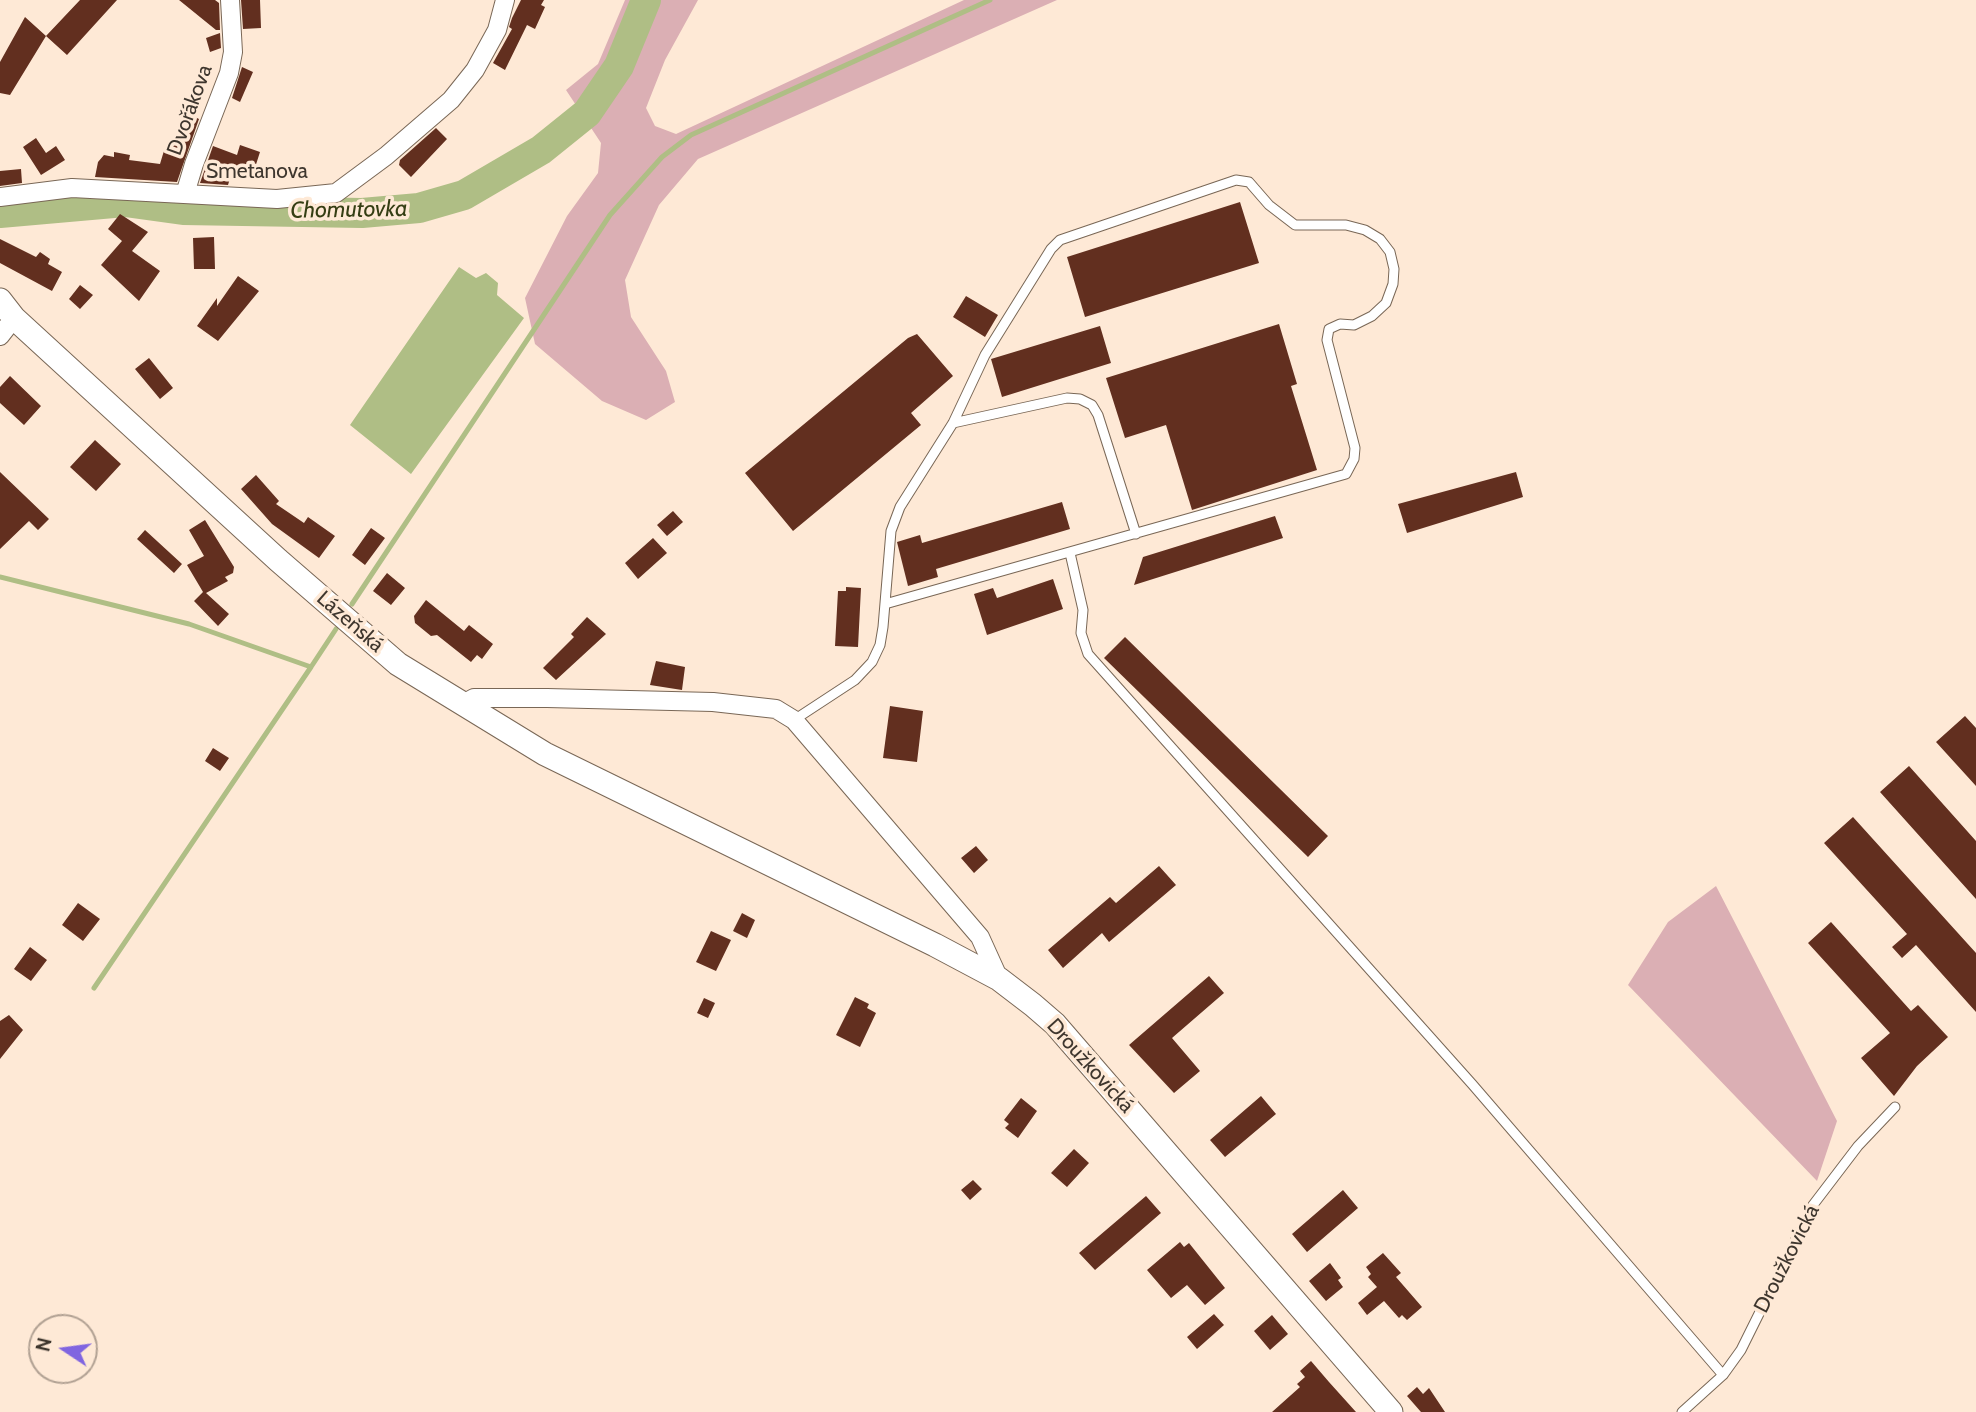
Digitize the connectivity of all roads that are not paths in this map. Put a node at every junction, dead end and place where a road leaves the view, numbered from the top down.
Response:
1 (230, 0) edge
2 (505, 0) edge
3 (185, 194) junction
4 (0, 197) edge
5 (5, 318) edge
6 (953, 423) junction
7 (1136, 534) junction
8 (1070, 553) junction
9 (886, 604) junction
10 (463, 704) junction
11 (794, 720) junction
12 (999, 979) junction
13 (1895, 1107) dead end
14 (1723, 1376) junction
15 (1391, 1412) edge
16 (1682, 1412) edge

1 - 3 street, Dvořákova
2 - 3 street, Smetanova
3 - 4 street, Smetanova
5 - 10 street, Lázeňská
6 - 7 lane
6 - 7 lane
6 - 9 lane
7 - 8 lane
8 - 9 lane
8 - 14 lane
9 - 11 lane
10 - 11 street
10 - 12 street, Lázeňská
11 - 12 street, Droužkovická
12 - 15 street, Droužkovická
13 - 14 lane, Droužkovická
14 - 16 lane, Droužkovická

